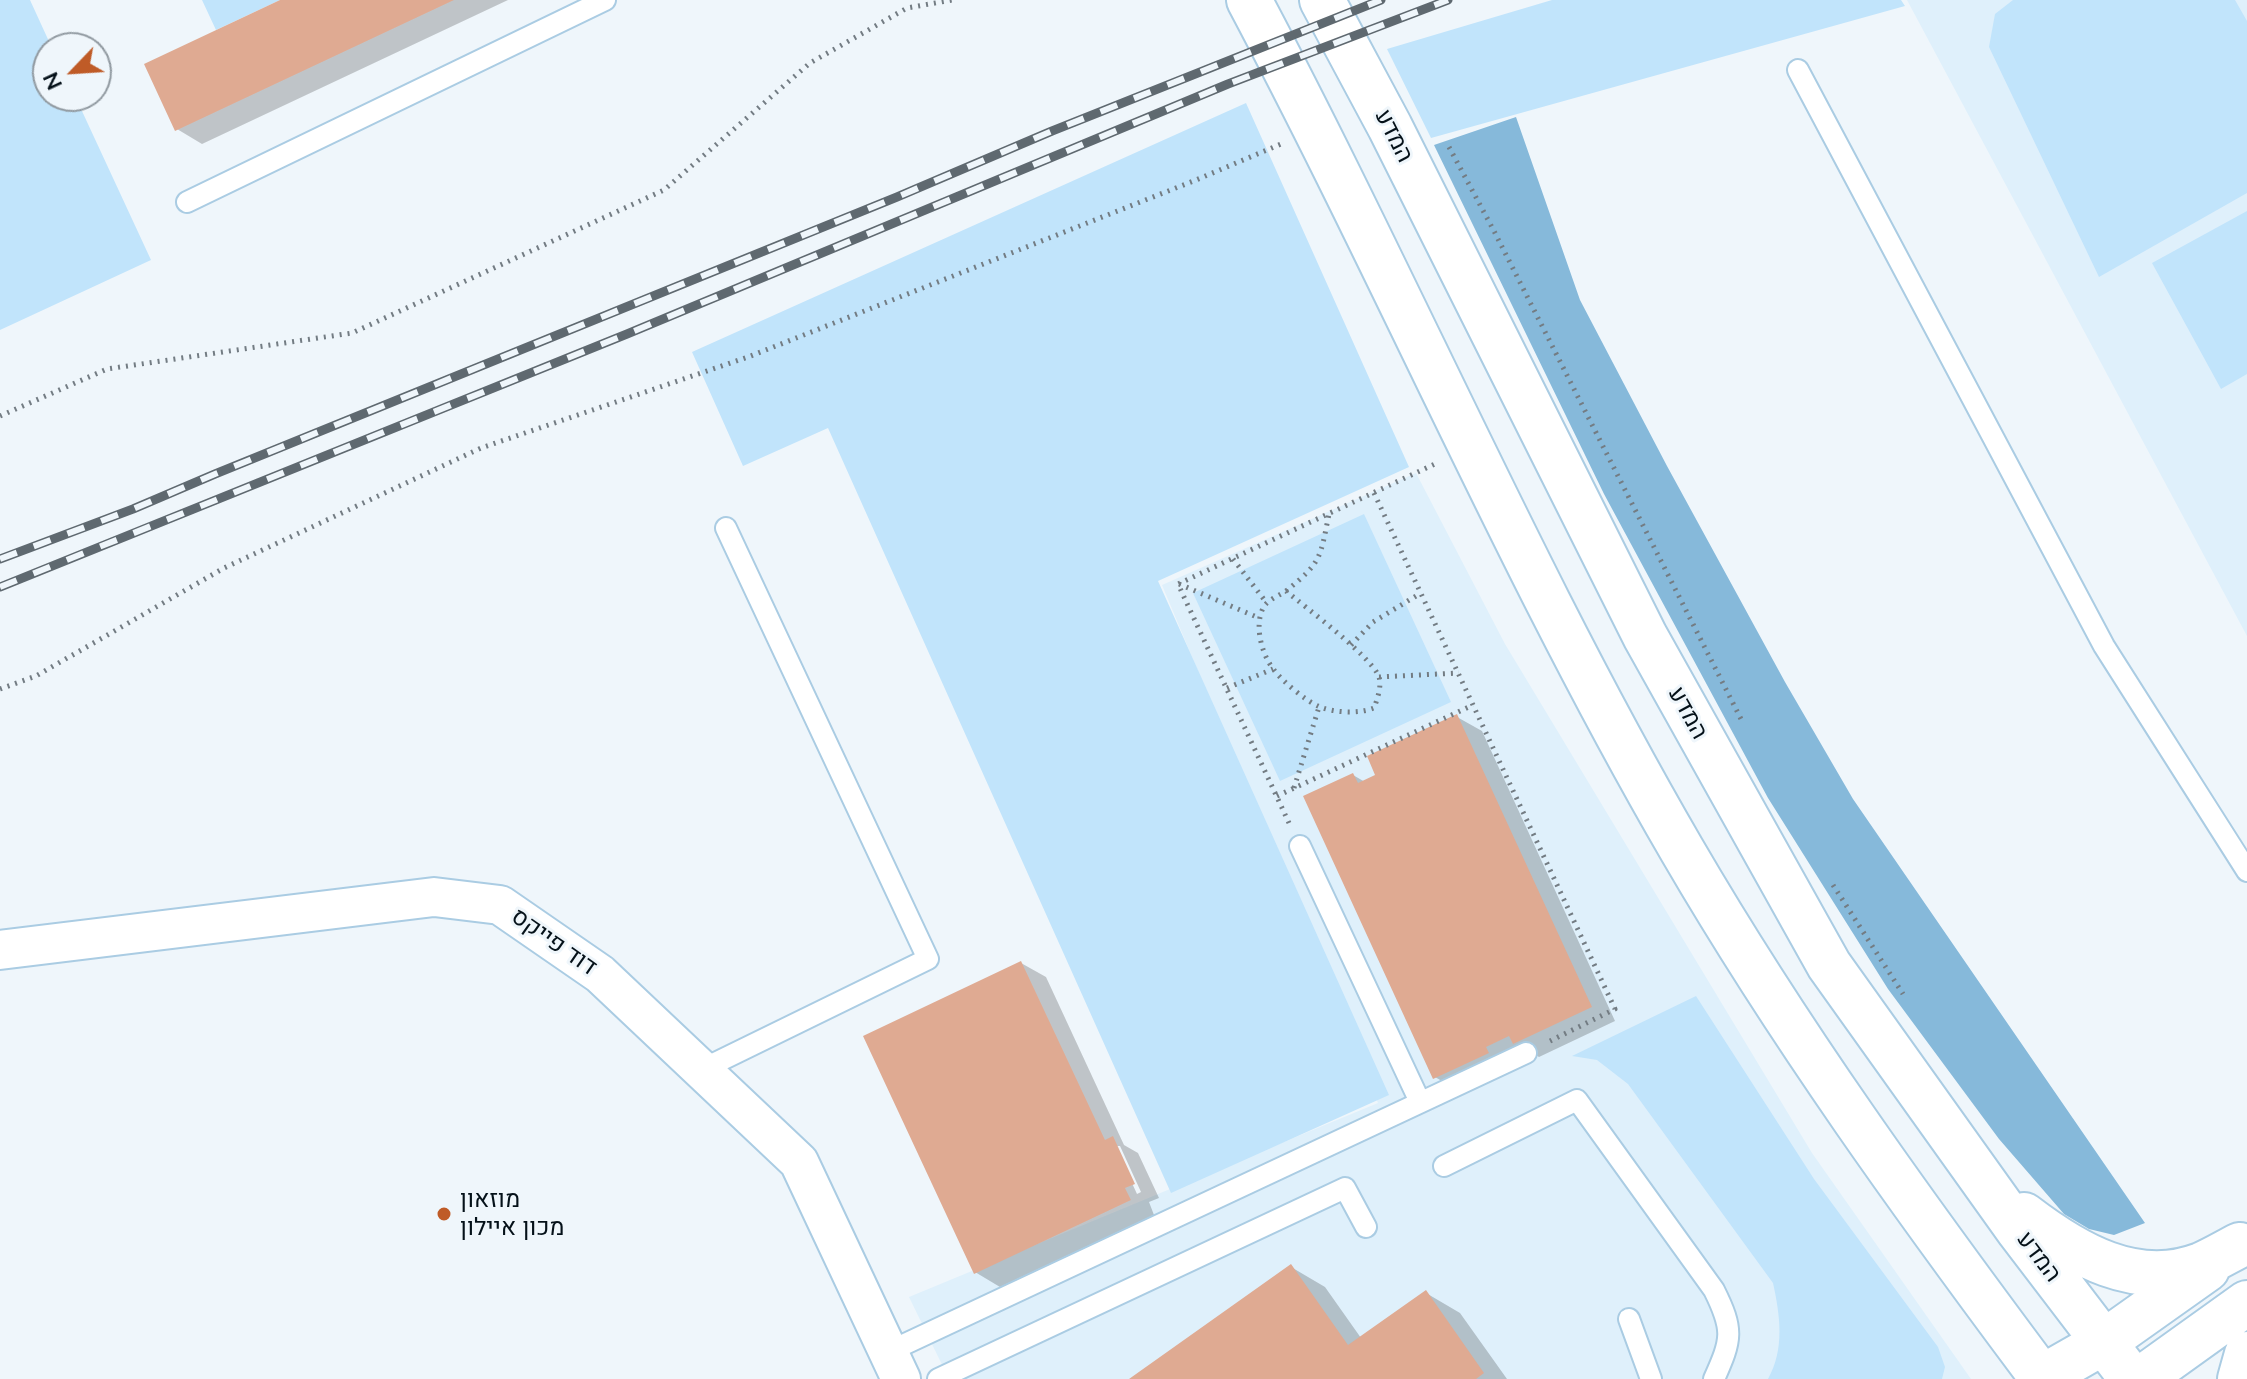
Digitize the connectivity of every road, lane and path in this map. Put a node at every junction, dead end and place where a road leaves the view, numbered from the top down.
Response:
1 (605, 0) edge
2 (952, 0) edge
3 (1249, 0) edge
4 (1322, 0) edge
5 (1798, 70) dead end
6 (1315, 130) junction
7 (1443, 136) dead end
8 (187, 202) dead end
9 (0, 416) edge
10 (1473, 452) junction
11 (1374, 493) junction
12 (1329, 514) junction
13 (726, 528) dead end
14 (1232, 559) junction
15 (1178, 584) junction
16 (1286, 591) junction
17 (1421, 593) junction
18 (1266, 602) junction
19 (1259, 618) junction
20 (1351, 645) junction
21 (1273, 669) junction
22 (1459, 673) junction
23 (1379, 677) junction
24 (1227, 688) junction
25 (0, 689) edge
26 (1473, 705) junction
27 (1319, 707) junction
28 (1742, 720) dead end
29 (1293, 789) junction
30 (1277, 796) junction
31 (1300, 846) joint
32 (2247, 871) edge
33 (1832, 882) dead end
34 (0, 950) edge
35 (1906, 998) dead end
36 (1526, 1053) joint
37 (701, 1070) junction
38 (1420, 1102) junction
39 (1444, 1166) dead end
40 (1989, 1188) junction
41 (1366, 1227) dead end
42 (2244, 1242) edge
43 (2247, 1303) edge
44 (1629, 1319) dead end
45 (2104, 1342) junction
46 (2247, 1354) edge
47 (894, 1365) edge
48 (2041, 1378) edge
49 (938, 1379) edge
50 (1651, 1379) edge
51 (1714, 1379) edge
52 (2132, 1379) edge
53 (2141, 1379) edge
54 (2240, 1379) edge

1 - 8 lane
2 - 9 path
3 - 6 main road
4 - 40 main road, המדע
5 - 32 lane
6 - 10 main road
6 - 25 path
7 - 28 path
10 - 11 path
10 - 48 main road
11 - 12 path
11 - 17 path
12 - 14 path
12 - 16 path
13 - 37 lane
14 - 15 path
14 - 18 path
15 - 19 path
15 - 24 path
16 - 18 path
16 - 20 path
17 - 20 path
17 - 22 path
18 - 19 path
19 - 21 path
20 - 23 path
21 - 24 path
21 - 27 path
22 - 23 path
22 - 26 path
23 - 27 path
24 - 30 path
26 - 29 path
26 - 36 path
27 - 29 path
29 - 30 path
30 - 31 path
31 - 38 lane
33 - 35 path
34 - 37 street, דוד פייקס
36 - 38 lane
37 - 47 street, דוד פייקס
38 - 47 lane
39 - 51 lane
40 - 42 main road
40 - 45 main road, המדע
41 - 49 lane
42 - 45 main road
43 - 53 main road
44 - 50 lane
45 - 48 main road
45 - 52 main road, המדע
46 - 54 main road

